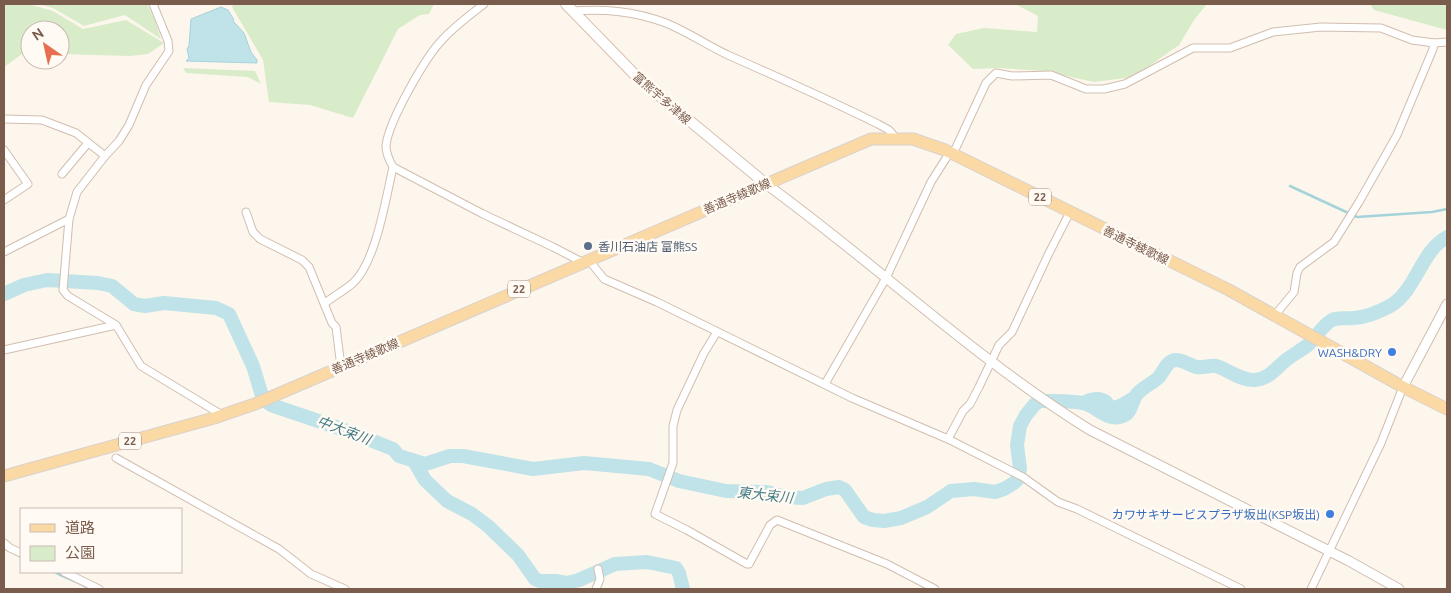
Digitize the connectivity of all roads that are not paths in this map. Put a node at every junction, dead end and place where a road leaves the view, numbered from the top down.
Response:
1 (153, 4) edge
2 (484, 4) edge
3 (569, 7) edge
4 (1447, 42) edge
5 (1434, 43) junction
6 (4, 119) edge
7 (896, 138) junction
8 (88, 143) junction
9 (4, 150) edge
10 (951, 153) junction
11 (105, 156) junction
12 (393, 167) junction
13 (62, 174) dead end
14 (766, 184) junction
15 (4, 200) edge
16 (246, 212) dead end
17 (1070, 212) junction
18 (69, 219) junction
19 (4, 252) edge
20 (585, 261) junction
21 (886, 278) junction
22 (325, 303) junction
23 (1447, 304) edge
24 (1275, 315) junction
25 (116, 325) junction
26 (717, 332) junction
27 (4, 350) edge
28 (990, 361) junction
29 (341, 367) junction
30 (825, 384) junction
31 (1403, 387) junction
32 (1447, 408) edge
33 (222, 415) junction
34 (948, 439) junction
35 (116, 458) dead end
36 (4, 476) edge
37 (4, 543) edge
38 (20, 553) edge
39 (1330, 553) junction
40 (599, 571) dead end
41 (66, 573) edge
42 (99, 589) edge
43 (345, 589) edge
44 (596, 589) edge
45 (935, 589) edge
46 (1241, 589) edge
47 (1312, 589) edge
48 (1399, 589) edge

1 - 11 street
2 - 12 street
3 - 7 street
3 - 14 main road, 富熊宇多津線
4 - 5 street
5 - 10 street
5 - 24 street
6 - 8 street
7 - 10 main road, 善通寺綾歌線 / 22
7 - 14 main road, 善通寺綾歌線 / 22
8 - 11 street
8 - 13 street
9 - 15 street
10 - 17 main road, 善通寺綾歌線 / 22
10 - 21 street
11 - 18 street
12 - 20 street
12 - 22 street
14 - 20 main road, 善通寺綾歌線 / 22
14 - 21 street
16 - 22 street
17 - 24 main road, 善通寺綾歌線 / 22
17 - 28 street
18 - 19 street
18 - 25 street
20 - 26 street
20 - 29 main road, 善通寺綾歌線 / 22
21 - 28 street
21 - 30 street
22 - 29 street
23 - 31 street
24 - 31 main road, 善通寺綾歌線 / 22
25 - 27 street
25 - 33 street
26 - 30 street
26 - 45 street
28 - 34 street
28 - 39 street
29 - 33 main road, 善通寺綾歌線 / 22
30 - 34 street
31 - 32 main road, 善通寺綾歌線 / 22
31 - 39 street
33 - 36 main road, 善通寺綾歌線 / 22
34 - 46 street
35 - 43 street
37 - 38 street
39 - 47 street
39 - 48 street
40 - 44 street
41 - 42 street

